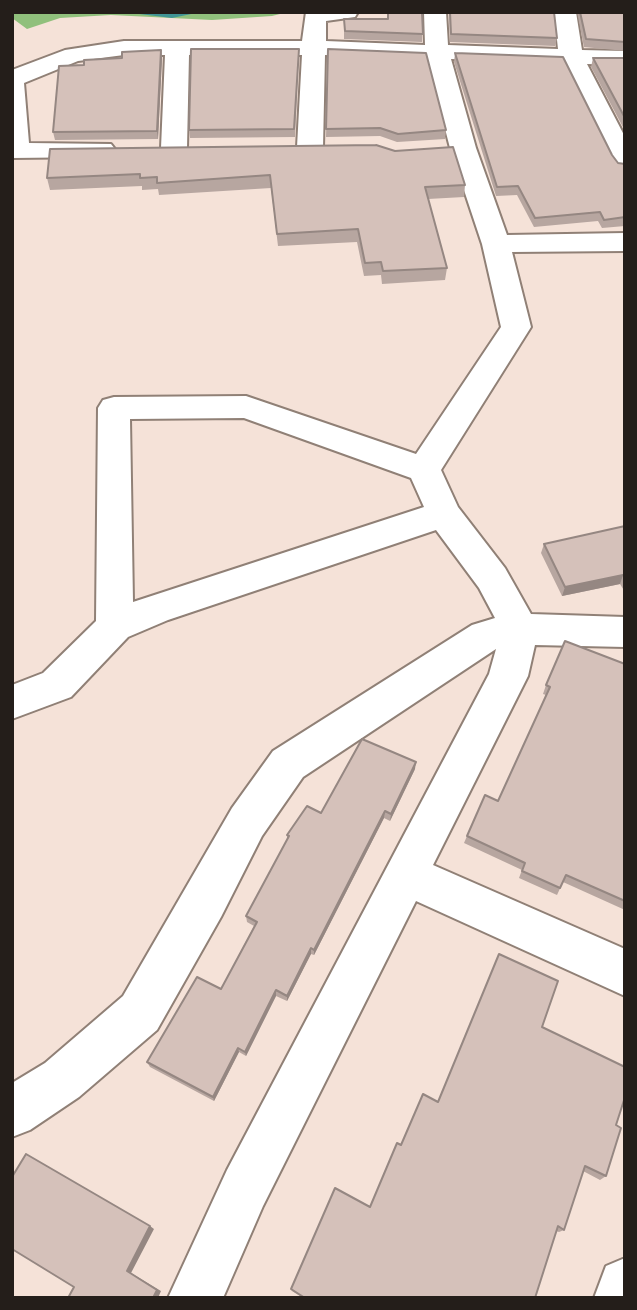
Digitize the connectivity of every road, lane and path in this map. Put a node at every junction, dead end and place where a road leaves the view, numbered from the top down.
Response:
1 (347, 12) edge
2 (435, 12) edge
3 (565, 12) edge
4 (177, 47) junction
5 (313, 48) junction
6 (437, 52) junction
7 (571, 56) junction
8 (625, 58) edge
9 (12, 81) edge
10 (148, 148) edge
11 (174, 148) junction
12 (202, 148) edge
13 (283, 148) edge
14 (122, 149) edge
15 (625, 163) edge
16 (625, 242) edge
17 (496, 244) junction
18 (424, 470) junction
19 (444, 514) junction
20 (115, 625) junction
21 (520, 629) junction
22 (625, 632) edge
23 (12, 702) edge
24 (407, 874) junction
25 (625, 972) edge
26 (12, 1112) edge
27 (625, 1285) edge
28 (195, 1298) edge
29 (621, 1298) edge

1 - 5 street
2 - 6 street
3 - 7 street
4 - 5 street
4 - 9 street
4 - 11 street
5 - 6 street
5 - 13 street
6 - 7 street
6 - 17 street
7 - 8 street
7 - 15 street
9 - 14 street
10 - 11 street
11 - 12 street
16 - 17 street
17 - 18 street
18 - 19 street
18 - 20 street
19 - 20 street
19 - 21 street
20 - 23 street
21 - 22 street
21 - 24 street
21 - 26 street
24 - 25 street
24 - 28 street
27 - 29 street

